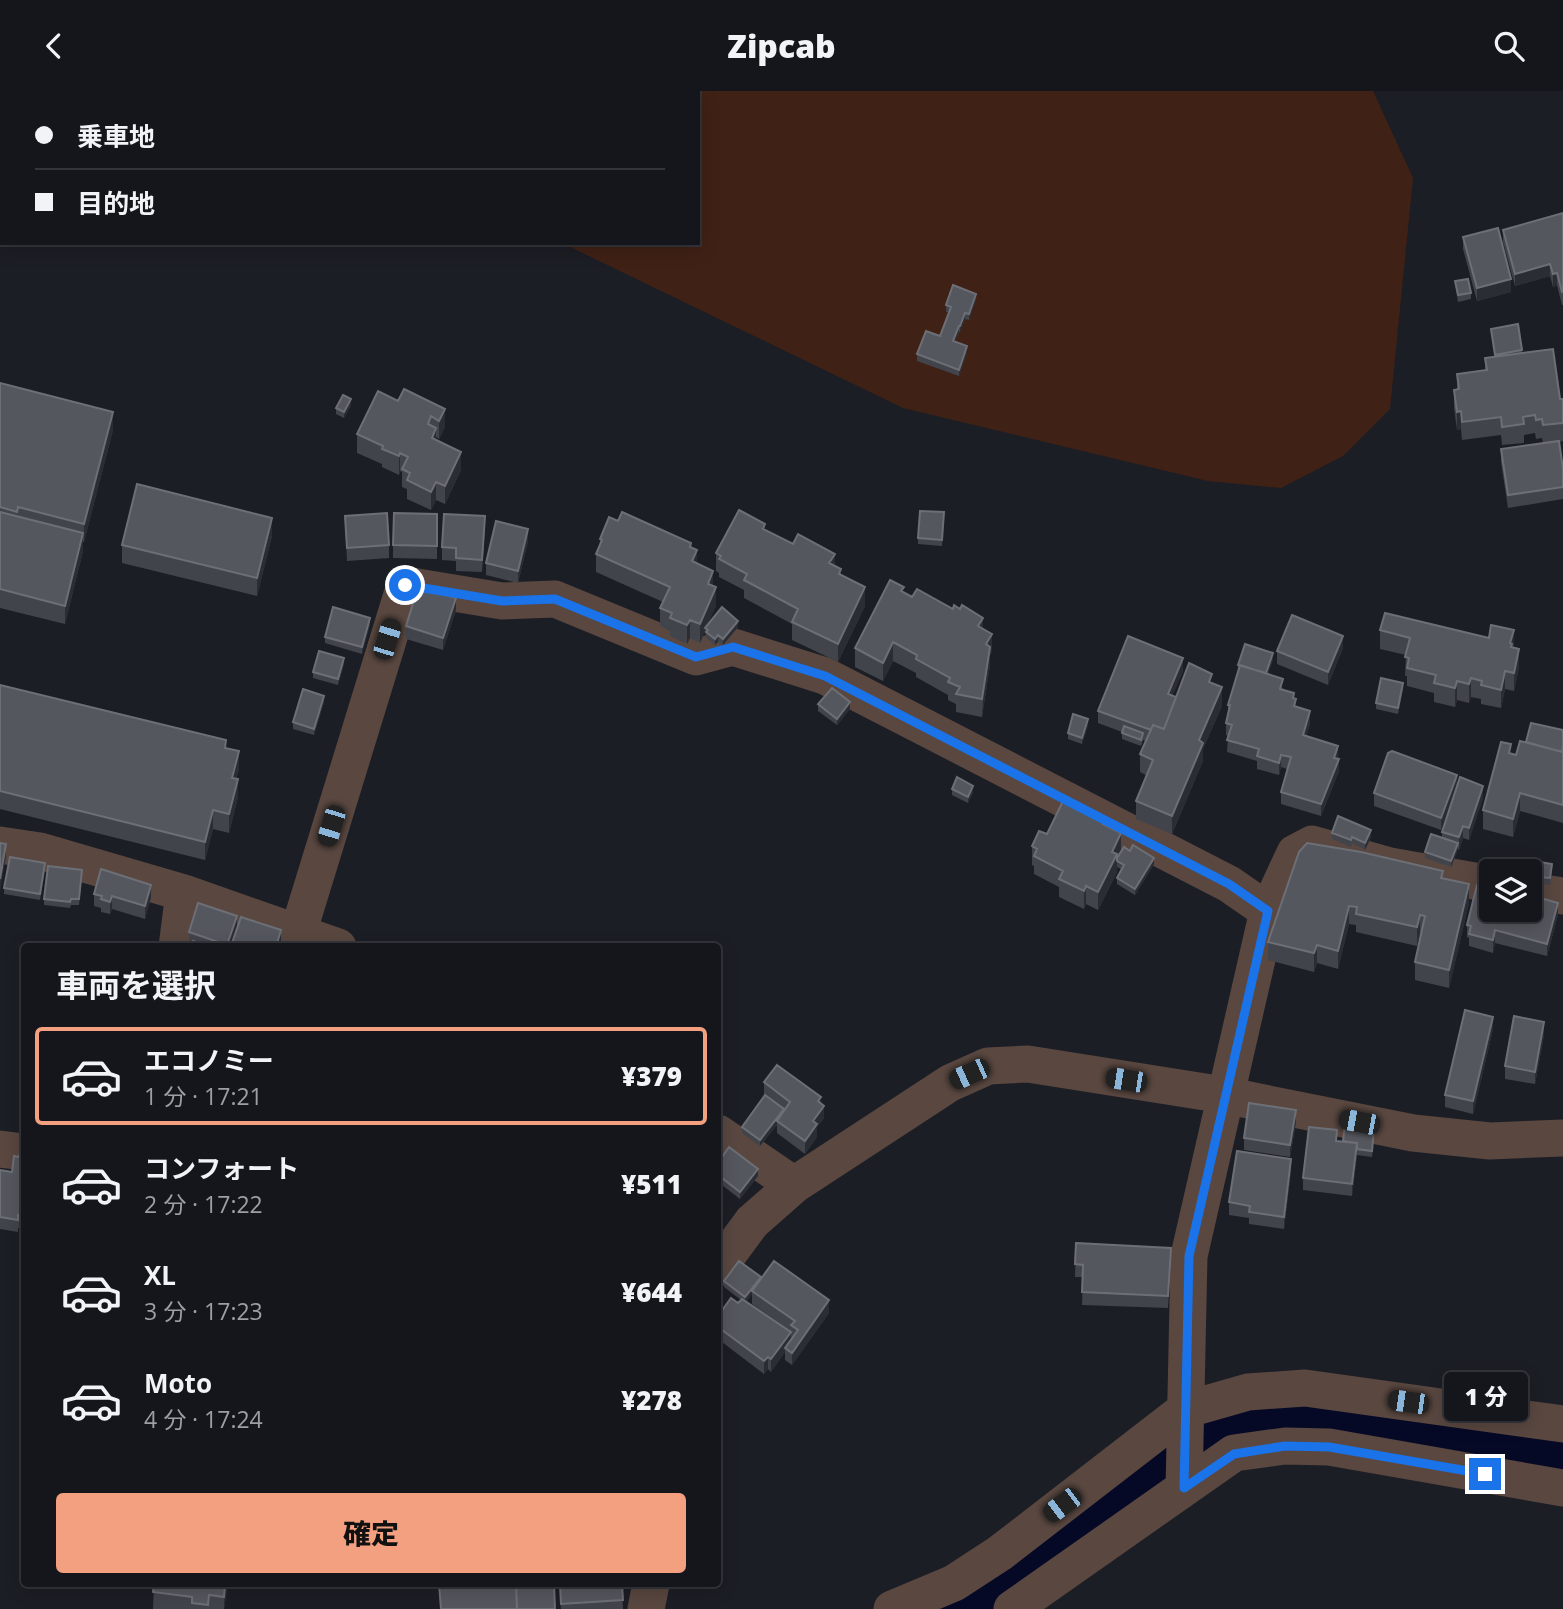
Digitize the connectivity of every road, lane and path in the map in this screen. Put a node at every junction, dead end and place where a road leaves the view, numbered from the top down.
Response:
1 (0, 845) edge
2 (1479, 882) edge
3 (184, 893) junction
4 (1542, 893) edge
5 (1563, 897) edge
6 (1268, 911) junction
7 (298, 933) junction
8 (178, 943) edge
9 (327, 943) edge
10 (1224, 1095) junction
11 (721, 1135) edge
12 (1563, 1138) edge
13 (0, 1149) edge
14 (21, 1152) edge
15 (794, 1185) junction
16 (735, 1219) edge
17 (721, 1259) edge
18 (1185, 1416) junction
19 (1563, 1424) edge
20 (1184, 1478) junction
21 (1563, 1488) edge
22 (650, 1587) edge
23 (646, 1609) edge
24 (892, 1609) edge
25 (1012, 1609) edge

1 - 3 street
2 - 6 street
3 - 7 street
3 - 8 street
4 - 5 street
6 - 7 street
6 - 10 street
7 - 9 street
10 - 12 street
10 - 15 street
10 - 18 street
11 - 15 street
13 - 14 street
15 - 16 street
16 - 17 street
18 - 19 street
18 - 20 street
18 - 24 street
20 - 21 street
20 - 25 street
22 - 23 street

